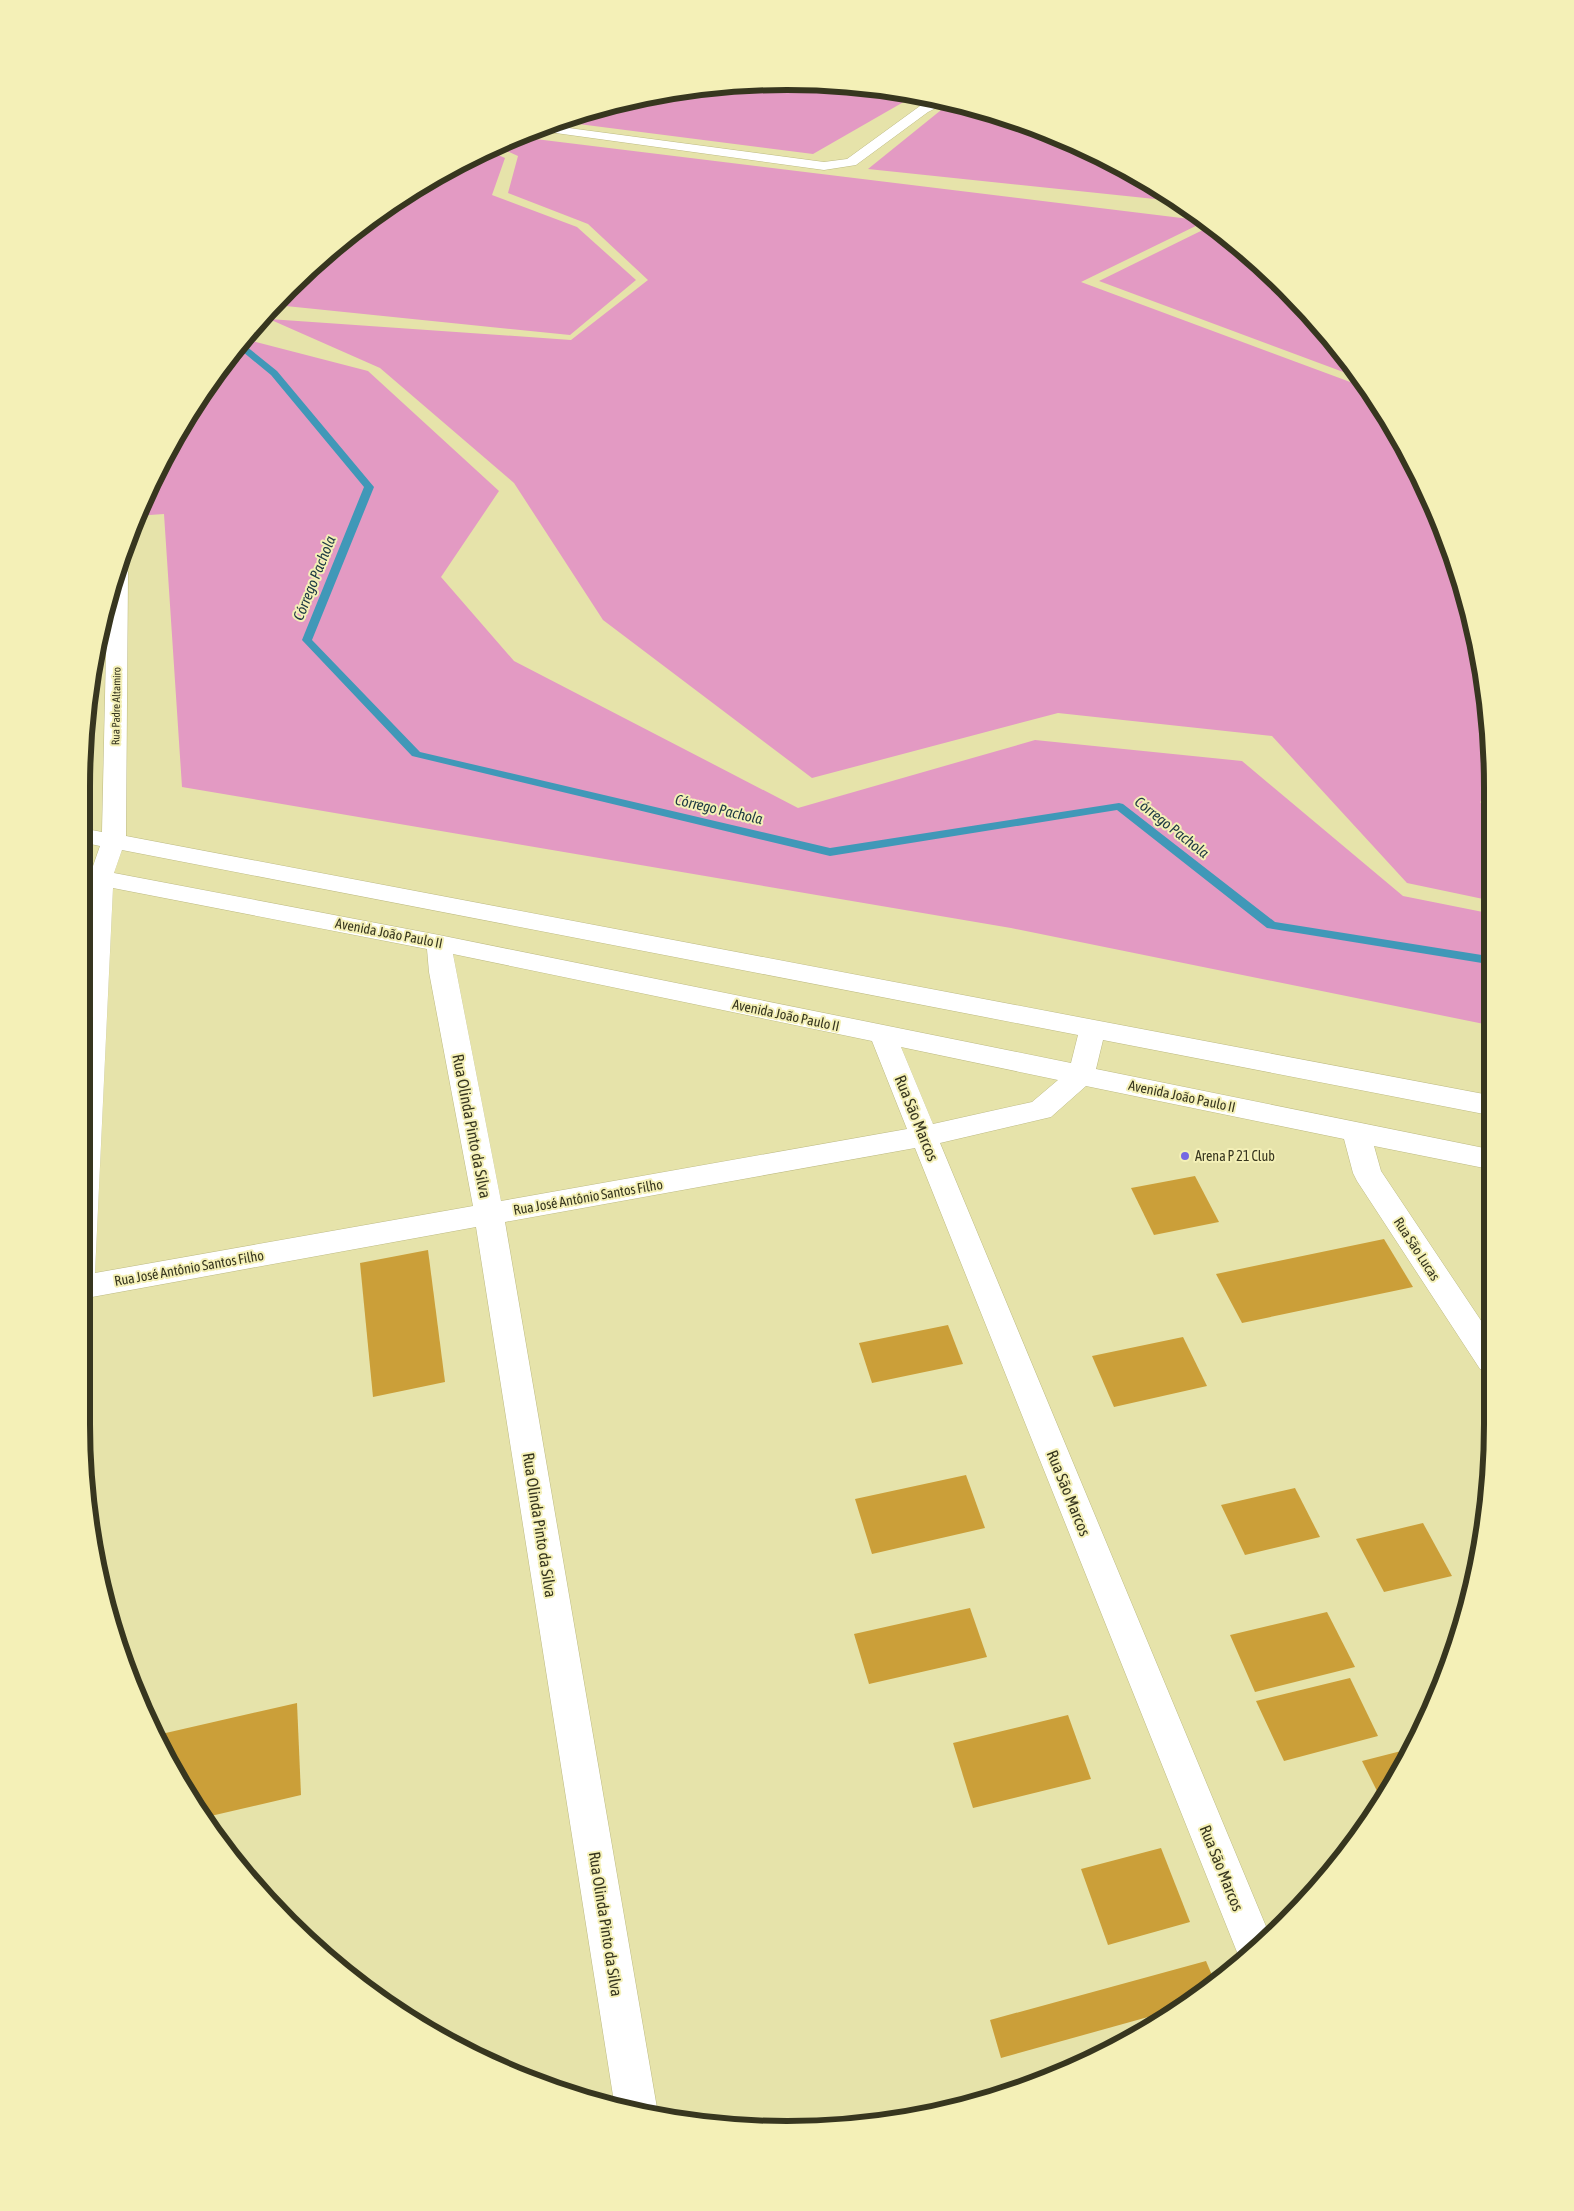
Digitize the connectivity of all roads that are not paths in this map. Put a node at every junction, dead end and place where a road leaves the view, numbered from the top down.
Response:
1 (932, 105) edge
2 (555, 130) edge
3 (118, 595) edge
4 (90, 837) edge
5 (114, 841) junction
6 (91, 876) edge
7 (90, 916) edge
8 (439, 943) junction
9 (1093, 1028) junction
10 (883, 1036) junction
11 (1081, 1075) junction
12 (1484, 1104) edge
13 (1356, 1132) junction
14 (924, 1136) junction
15 (1484, 1158) edge
16 (489, 1216) junction
17 (90, 1285) edge
18 (1484, 1349) edge
19 (1253, 1943) edge
20 (635, 2104) edge

1 - 2 street
3 - 5 street, Rua Padre Altamiro
4 - 5 street
5 - 6 street, Rua Padre Altamiro
5 - 9 street
6 - 7 street
6 - 8 street, Avenida João Paulo II
8 - 10 street, Avenida João Paulo II
8 - 16 street, Rua Olinda Pinto da Silva
9 - 11 street
9 - 12 street
10 - 11 street, Avenida João Paulo II
10 - 14 street, Rua São Marcos
11 - 13 street, Avenida João Paulo II
11 - 14 street, Rua José Antônio Santos Filho
13 - 15 street, Avenida João Paulo II
13 - 18 street, Rua São Lucas
14 - 16 street, Rua José Antônio Santos Filho
14 - 19 street, Rua São Marcos
16 - 17 street, Rua José Antônio Santos Filho
16 - 20 street, Rua Olinda Pinto da Silva

